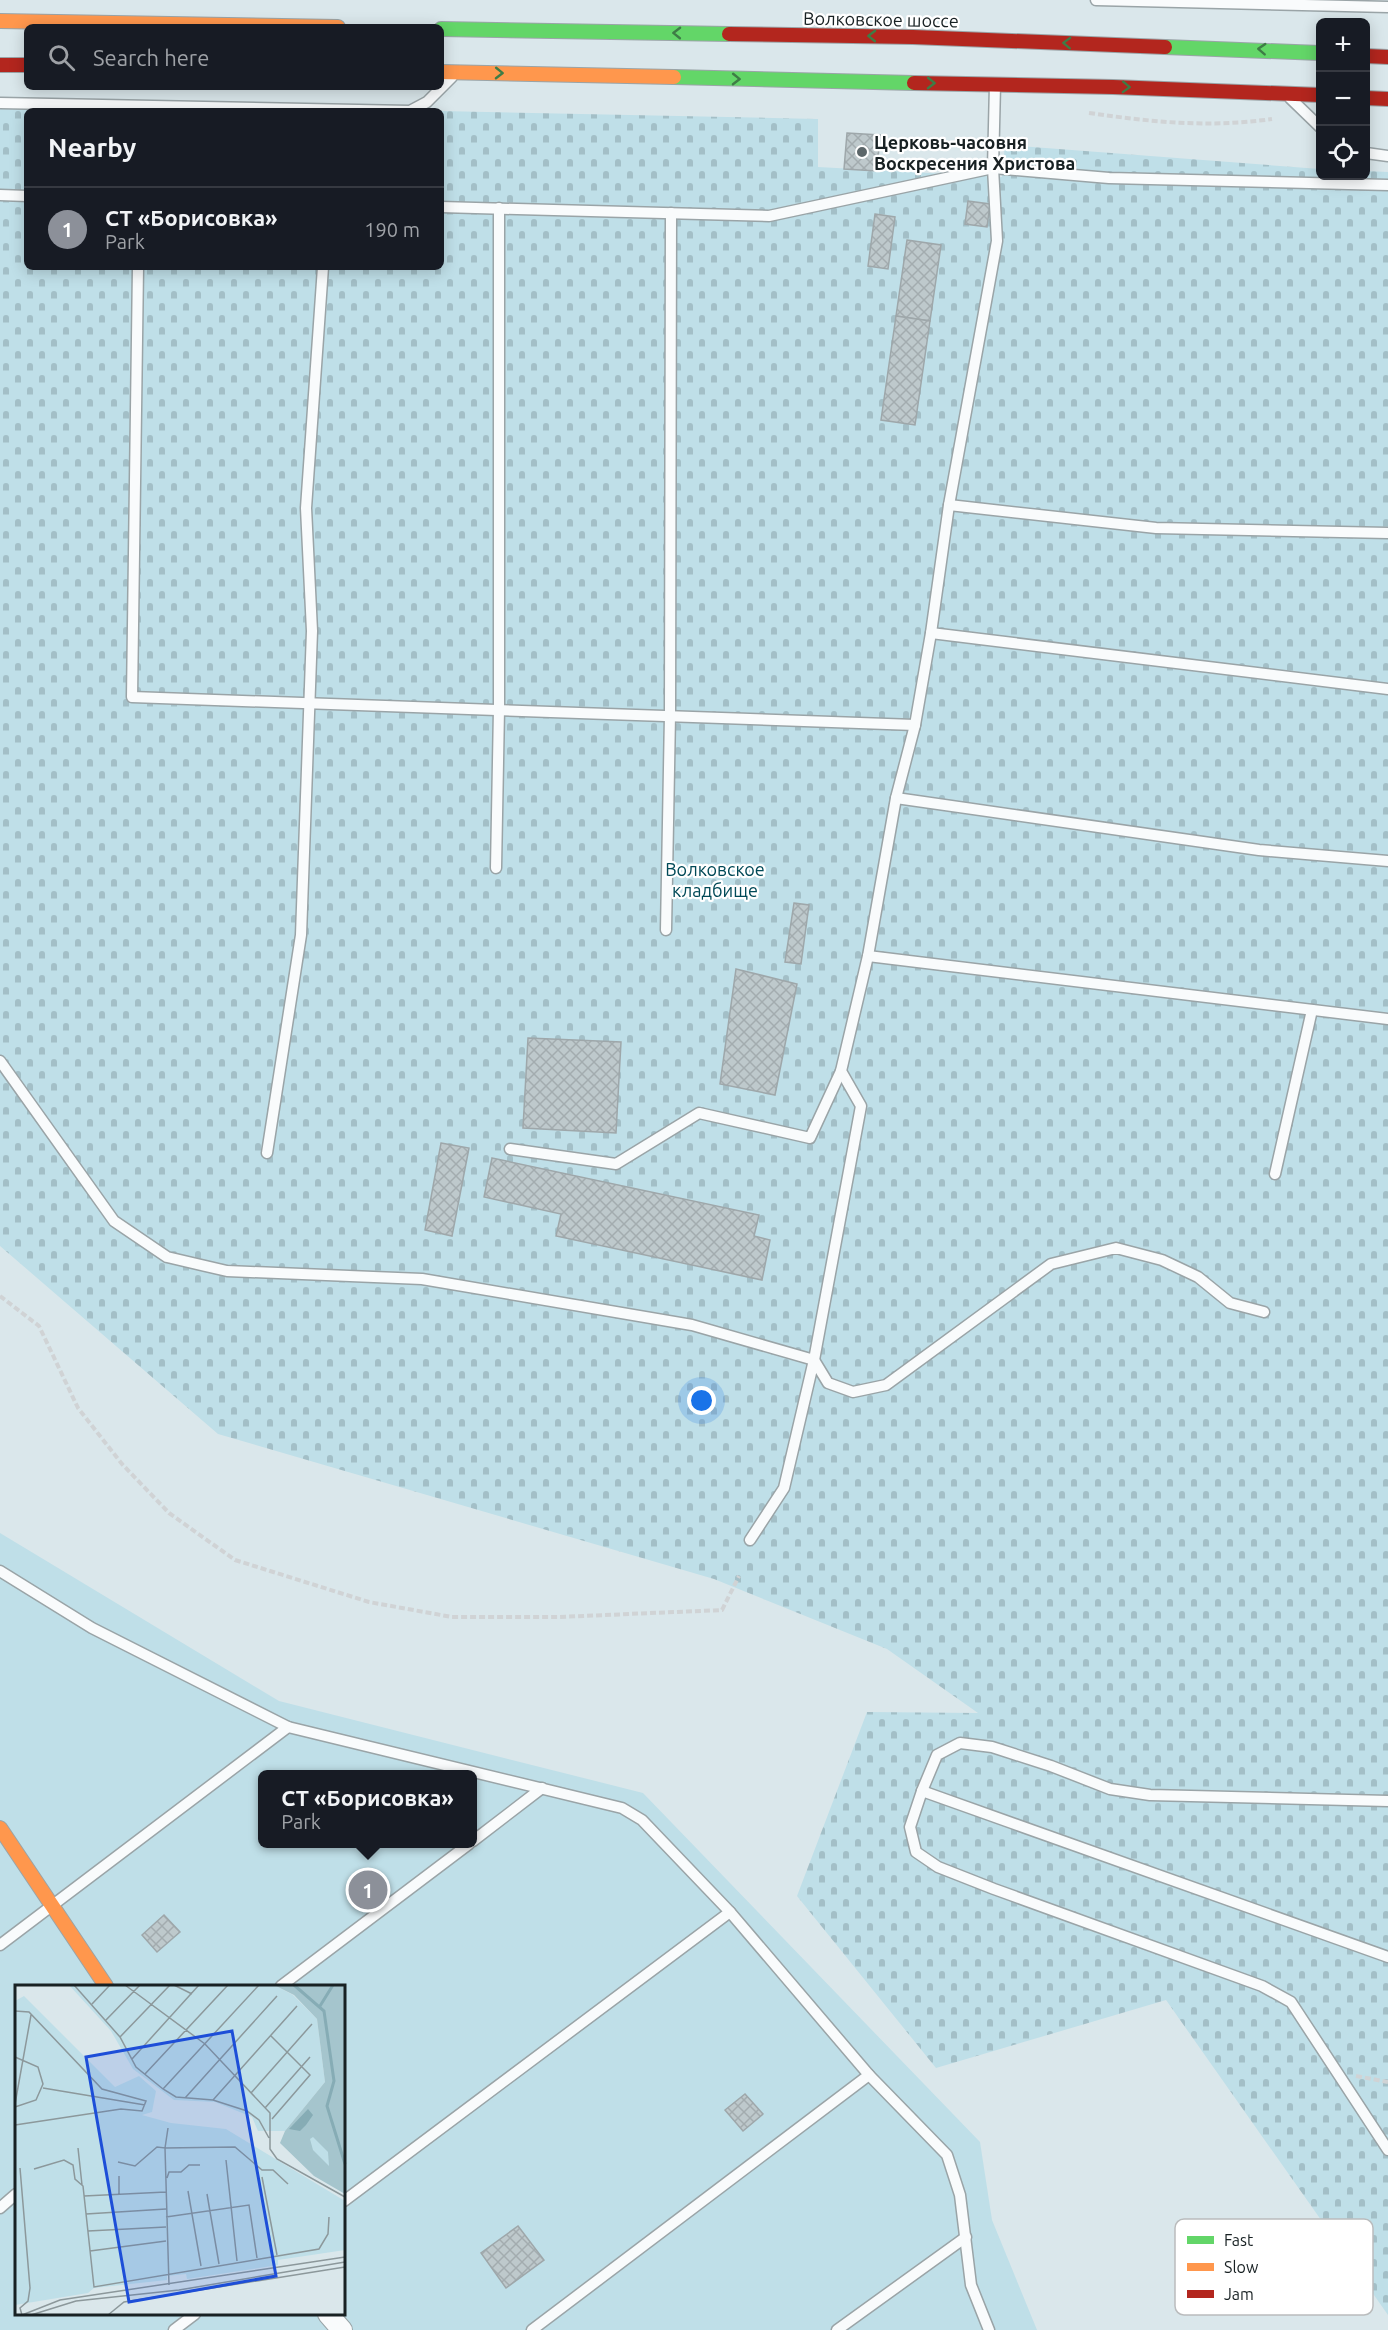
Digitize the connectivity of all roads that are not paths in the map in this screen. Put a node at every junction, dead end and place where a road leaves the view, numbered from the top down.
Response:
1 (1096, 0) edge
2 (1388, 7) edge
3 (0, 21) edge
4 (169, 24) edge
5 (444, 29) edge
6 (1316, 53) edge
7 (1370, 56) edge
8 (1388, 57) edge
9 (0, 65) edge
10 (24, 65) edge
11 (444, 72) edge
12 (456, 72) junction
13 (444, 84) edge
14 (995, 85) junction
15 (439, 90) edge
16 (1285, 94) junction
17 (1316, 95) edge
18 (1370, 98) edge
19 (1388, 99) edge
20 (0, 103) edge
21 (256, 108) edge
22 (416, 108) edge
23 (1319, 126) edge
24 (1370, 154) edge
25 (1388, 156) edge
26 (993, 168) junction
27 (1388, 185) edge
28 (0, 195) edge
29 (24, 196) edge
30 (444, 207) edge
31 (499, 208) junction
32 (671, 213) junction
33 (138, 270) edge
34 (323, 270) edge
35 (949, 506) junction
36 (1388, 533) edge
37 (932, 633) junction
38 (1388, 689) edge
39 (309, 702) junction
40 (499, 709) junction
41 (670, 715) junction
42 (915, 725) junction
43 (896, 798) junction
44 (1388, 861) edge
45 (496, 868) dead end
46 (666, 930) dead end
47 (868, 956) junction
48 (1312, 1010) junction
49 (1388, 1019) edge
50 (0, 1061) edge
51 (841, 1071) junction
52 (510, 1149) dead end
53 (267, 1153) dead end
54 (1275, 1174) dead end
55 (1264, 1312) dead end
56 (814, 1360) junction
57 (750, 1540) dead end
58 (0, 1571) edge
59 (288, 1727) junction
60 (467, 1770) edge
61 (477, 1772) edge
62 (542, 1788) junction
63 (922, 1791) junction
64 (1388, 1801) edge
65 (0, 1828) edge
66 (477, 1837) edge
67 (464, 1848) edge
68 (52, 1904) junction
69 (730, 1912) junction
70 (0, 1945) edge
71 (1388, 1957) edge
72 (105, 1985) edge
73 (282, 1985) edge
74 (869, 2075) junction
75 (1388, 2150) edge
76 (15, 2195) edge
77 (345, 2199) edge
78 (0, 2208) edge
79 (966, 2236) junction
80 (193, 2315) edge
81 (330, 2315) edge
82 (174, 2330) edge
83 (342, 2330) edge
84 (532, 2330) edge
85 (837, 2330) edge
86 (989, 2330) edge

1 - 2 lane
3 - 4 main road
6 -> 5 main road, Волковское шоссе
7 - 8 main road
9 - 10 main road
11 - 12 main road
12 - 13 lane
12 -> 14 main road
14 -> 16 main road
14 - 26 lane
15 - 22 lane
16 - 17 main road
16 - 23 lane
18 - 19 main road
20 - 21 lane
24 - 25 lane
26 - 27 lane
26 - 32 lane
26 - 35 lane
28 - 29 lane
30 - 31 lane
31 - 32 lane
31 - 40 lane
32 - 41 lane
33 - 39 lane
34 - 39 lane
35 - 36 lane
35 - 37 lane
37 - 38 lane
37 - 42 lane
39 - 40 lane
39 - 53 lane
40 - 41 lane
40 - 45 lane
41 - 42 lane
41 - 46 lane
42 - 43 lane
43 - 44 lane
43 - 47 lane
47 - 48 lane
47 - 51 lane
48 - 49 lane
48 - 54 lane
50 - 56 lane
51 - 52 lane
51 - 56 lane
55 - 56 lane
56 - 57 lane
58 - 59 lane
59 - 60 lane
59 - 68 lane
61 - 62 lane
62 - 66 lane
62 - 69 lane
63 - 64 lane
63 - 71 lane
63 - 75 lane
65 - 68 main road
67 - 73 lane
68 - 70 lane
68 - 72 main road
69 - 74 lane
69 - 77 lane
74 - 79 lane
74 - 84 lane
76 - 78 lane
79 - 85 lane
79 - 86 lane
80 - 82 lane
81 - 83 street

